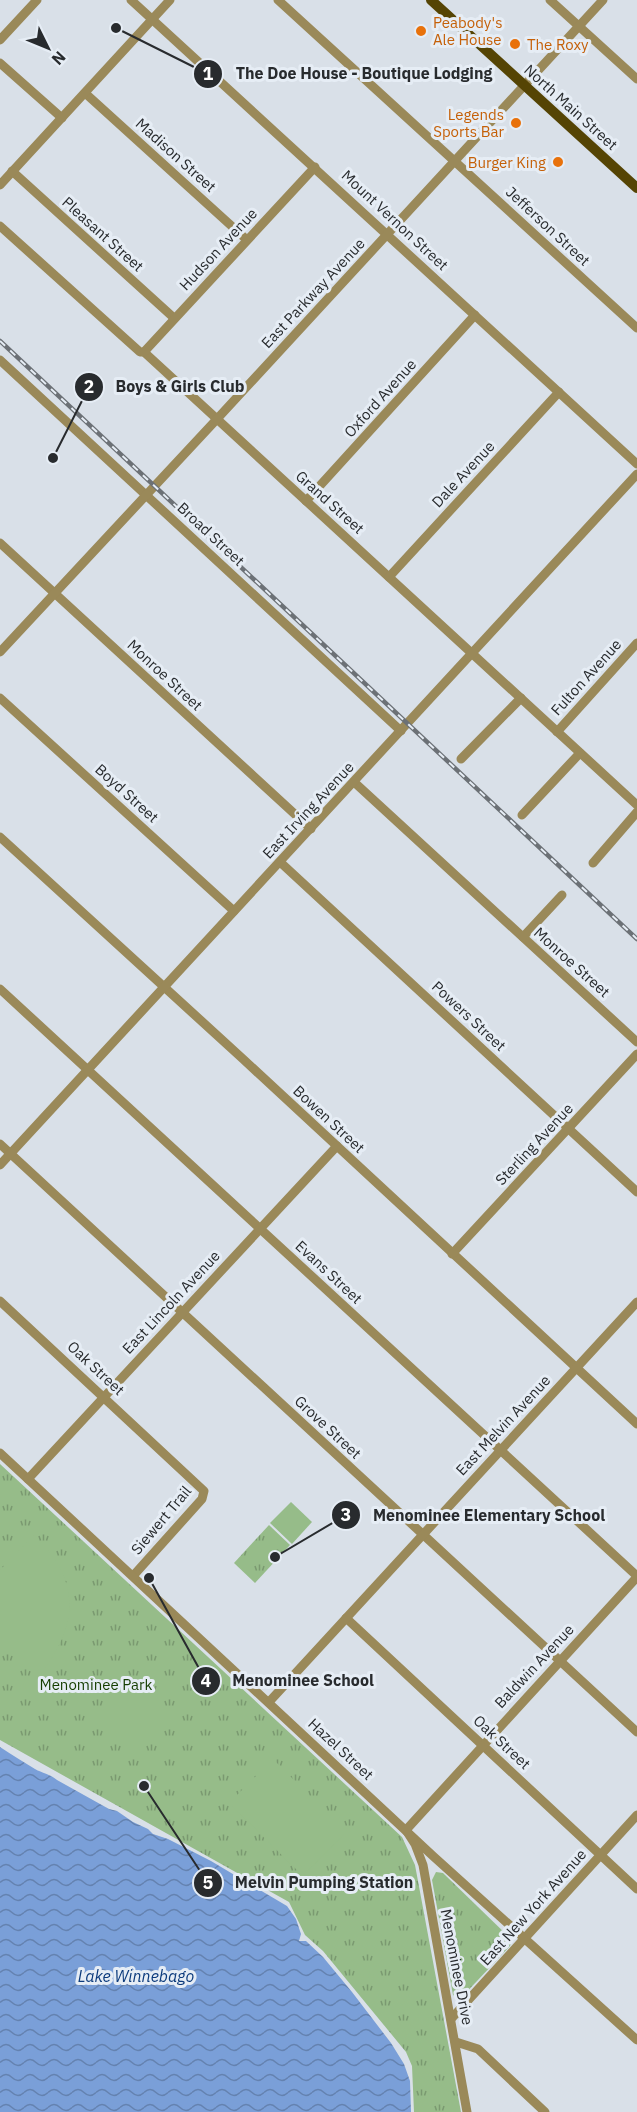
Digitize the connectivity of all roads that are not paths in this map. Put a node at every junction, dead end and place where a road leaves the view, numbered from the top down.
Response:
1 (37, 0) edge
2 (131, 0) edge
3 (170, 0) edge
4 (278, 0) edge
5 (431, 0) edge
6 (550, 0) edge
7 (603, 0) edge
8 (152, 20) junction
9 (580, 26) junction
10 (0, 40) edge
11 (0, 63) edge
12 (637, 79) edge
13 (525, 86) junction
14 (85, 93) junction
15 (62, 118) junction
16 (456, 161) junction
17 (315, 167) junction
18 (12, 171) junction
19 (0, 185) edge
20 (637, 188) edge
21 (0, 226) edge
22 (387, 234) junction
23 (247, 240) junction
24 (475, 315) junction
25 (174, 318) junction
26 (637, 328) edge
27 (144, 352) junction
28 (0, 360) edge
29 (559, 392) junction
30 (217, 419) junction
31 (637, 464) edge
32 (637, 474) edge
33 (146, 494) junction
34 (306, 501) junction
35 (0, 543) edge
36 (389, 577) junction
37 (54, 593) junction
38 (637, 643) edge
39 (0, 652) edge
40 (472, 654) junction
41 (0, 698) edge
42 (520, 698) junction
43 (401, 731) junction
44 (557, 732) junction
45 (580, 753) junction
46 (461, 759) dead end
47 (354, 782) junction
48 (637, 805) edge
49 (637, 812) edge
50 (522, 815) dead end
51 (311, 829) junction
52 (0, 837) edge
53 (280, 862) junction
54 (593, 864) dead end
55 (562, 895) dead end
56 (234, 911) junction
57 (523, 938) junction
58 (165, 987) junction
59 (0, 989) edge
60 (637, 1042) edge
61 (637, 1054) edge
62 (88, 1070) junction
63 (568, 1129) junction
64 (0, 1144) edge
65 (337, 1146) junction
66 (11, 1154) junction
67 (0, 1166) edge
68 (637, 1192) edge
69 (261, 1229) junction
70 (453, 1254) junction
71 (0, 1301) edge
72 (637, 1302) edge
73 (182, 1312) junction
74 (576, 1368) junction
75 (104, 1396) junction
76 (637, 1424) edge
77 (500, 1451) junction
78 (0, 1453) edge
79 (171, 1458) joint
80 (28, 1479) junction
81 (422, 1535) junction
82 (133, 1576) junction
83 (637, 1576) edge
84 (346, 1618) junction
85 (560, 1661) junction
86 (269, 1702) junction
87 (637, 1732) edge
88 (482, 1745) junction
89 (637, 1815) edge
90 (406, 1830) junction
91 (600, 1855) junction
92 (637, 1889) edge
93 (525, 1938) junction
94 (451, 2019) junction
95 (637, 2040) edge
96 (456, 2042) junction
97 (467, 2112) edge
98 (545, 2112) edge

1 - 10 street
2 - 8 street, Mount Vernon Street
3 - 8 street
4 - 16 street, Jefferson Street
5 - 13 main road, North Main Street
6 - 9 street
7 - 9 street, East Parkway Avenue
8 - 14 street
8 - 17 street, Mount Vernon Street
9 - 12 street
9 - 13 street, East Parkway Avenue
11 - 15 street
13 - 16 street, East Parkway Avenue
13 - 20 main road, North Main Street
14 - 15 street
14 - 23 street, Madison Street
15 - 18 street
16 - 22 street, East Parkway Avenue
16 - 26 street, Jefferson Street
17 - 22 street, Mount Vernon Street
17 - 23 street, Hudson Avenue
18 - 19 street
18 - 25 street, Pleasant Street
21 - 27 street, Grand Street
22 - 24 street, Mount Vernon Street
22 - 30 street, East Parkway Avenue
23 - 25 street, Hudson Avenue
24 - 29 street, Mount Vernon Street
24 - 34 street, Oxford Avenue
25 - 27 street, Hudson Avenue
27 - 30 street, Grand Street
28 - 33 street, Broad Street
29 - 31 street, Mount Vernon Street
29 - 36 street, Dale Avenue
30 - 33 street, East Parkway Avenue
30 - 34 street, Grand Street
32 - 40 street, East Irving Avenue
33 - 37 street, East Parkway Avenue
33 - 43 street, Broad Street
34 - 36 street, Grand Street
35 - 37 street, Monroe Street
36 - 40 street, Grand Street
37 - 39 street, East Parkway Avenue
37 - 51 street, Monroe Street
38 - 44 street, Fulton Avenue
40 - 42 street, Grand Street
40 - 43 street, East Irving Avenue
41 - 56 street, Boyd Street
42 - 44 street, Grand Street
42 - 46 street
43 - 47 street, East Irving Avenue
44 - 45 street, Grand Street
45 - 48 street, Grand Street
45 - 50 street
47 - 51 street, East Irving Avenue
47 - 57 street, Monroe Street
49 - 54 street
51 - 53 street, East Irving Avenue
52 - 58 street, Bowen Street
53 - 56 street, East Irving Avenue
53 - 63 street, Powers Street
55 - 57 street
56 - 58 street, East Irving Avenue
57 - 60 street, Monroe Street
58 - 62 street, East Irving Avenue
58 - 65 street, Bowen Street
59 - 62 street, Evans Street
61 - 63 street, Sterling Avenue
62 - 66 street, East Irving Avenue
62 - 69 street, Evans Street
63 - 68 street, Powers Street
63 - 70 street, Sterling Avenue
64 - 66 street, Grove Street
65 - 69 street, East Lincoln Avenue
65 - 70 street, Bowen Street
66 - 67 street, East Irving Avenue
66 - 73 street, Grove Street
69 - 73 street, East Lincoln Avenue
69 - 77 street, Evans Street
70 - 74 street, Bowen Street
71 - 75 street, Oak Street
72 - 74 street, East Melvin Avenue
73 - 75 street, East Lincoln Avenue
73 - 81 street, Grove Street
74 - 76 street, Bowen Street
74 - 77 street, East Melvin Avenue
75 - 79 street, Oak Street
75 - 80 street, East Lincoln Avenue
77 - 81 street, East Melvin Avenue
77 - 83 street, Evans Street
78 - 80 street, Hazel Street
79 - 82 street, Siewert Trail
80 - 82 street, Hazel Street
81 - 84 street, East Melvin Avenue
81 - 85 street, Grove Street
82 - 86 street, Hazel Street
83 - 85 street, Baldwin Avenue
84 - 86 street, East Melvin Avenue
84 - 88 street, Oak Street
85 - 87 street, Grove Street
85 - 88 street, Baldwin Avenue
86 - 90 street, Hazel Street
88 - 90 street, Baldwin Avenue
88 - 91 street, Oak Street
89 - 91 street, East New York Avenue
90 - 93 street, Hazel Street
90 - 94 street, Menominee Drive
91 - 92 street, Oak Street
91 - 93 street, East New York Avenue
93 - 94 street, East New York Avenue
93 - 95 street, Hazel Street
94 - 96 street, Menominee Drive
96 - 97 street, Menominee Drive
96 - 98 street

